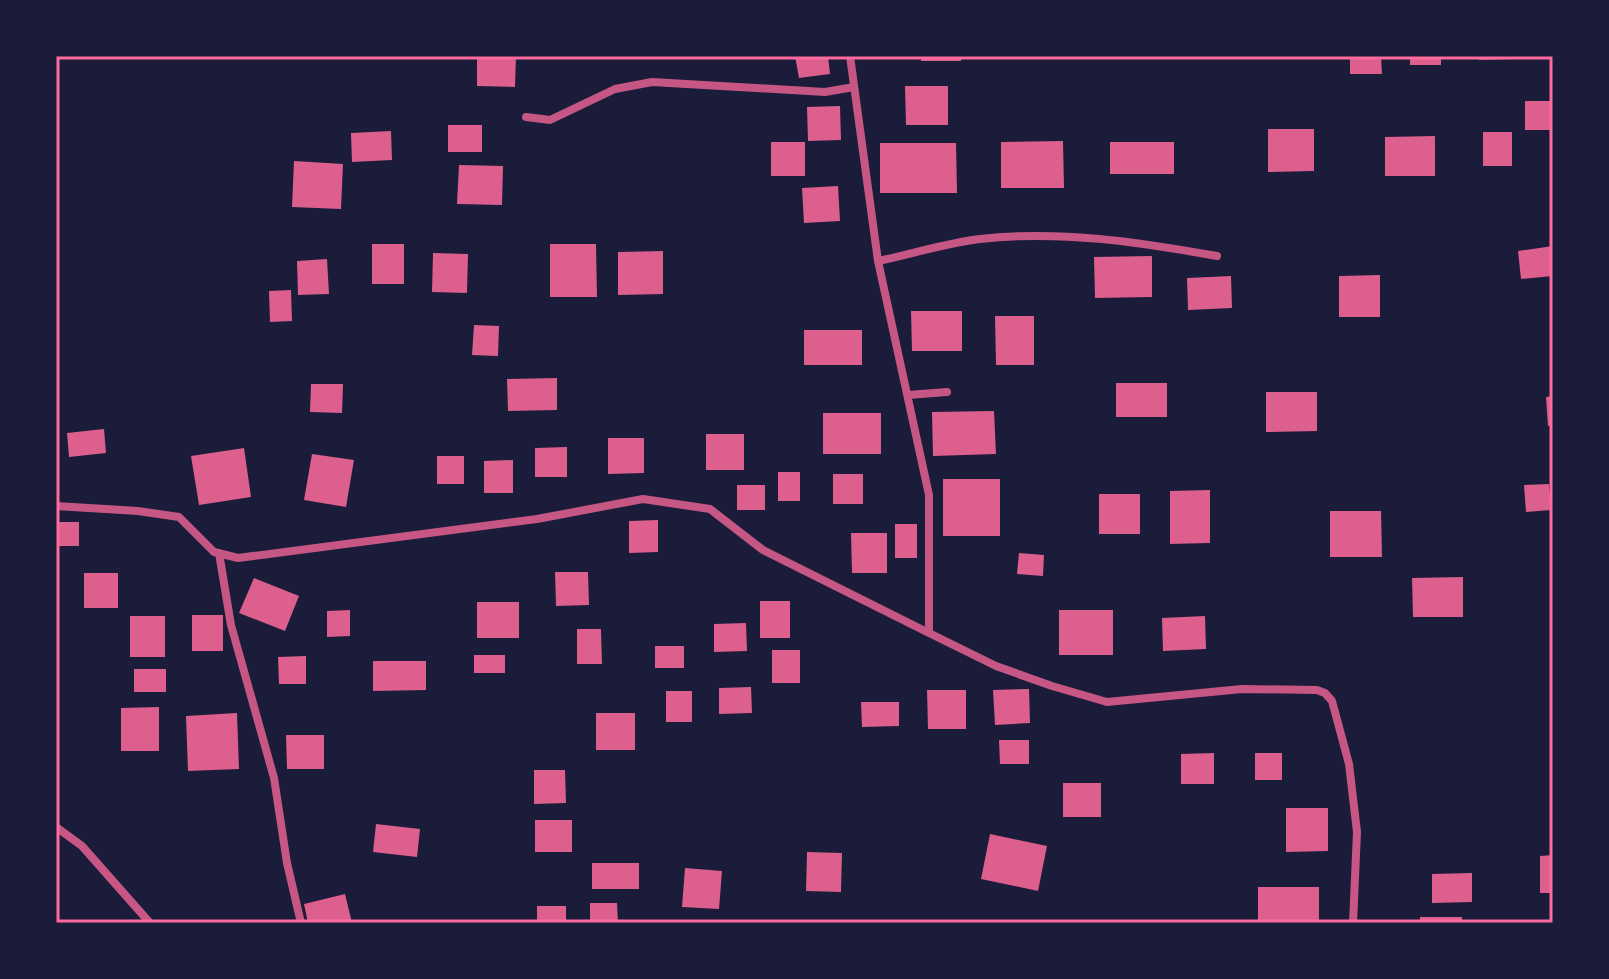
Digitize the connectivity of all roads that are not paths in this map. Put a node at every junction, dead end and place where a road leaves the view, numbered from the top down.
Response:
1 (850, 56) edge
2 (854, 87) junction
3 (526, 117) dead end
4 (1217, 256) dead end
5 (878, 261) junction
6 (947, 392) dead end
7 (908, 395) junction
8 (56, 506) edge
9 (219, 553) junction
10 (929, 633) junction
11 (56, 827) edge
12 (150, 923) edge
13 (301, 923) edge
14 (1353, 923) edge

1 - 2 street
2 - 3 street
2 - 5 street
4 - 5 street
5 - 7 street
6 - 7 street
7 - 10 street
8 - 9 street
9 - 10 street
9 - 13 street
10 - 14 street
11 - 12 street

